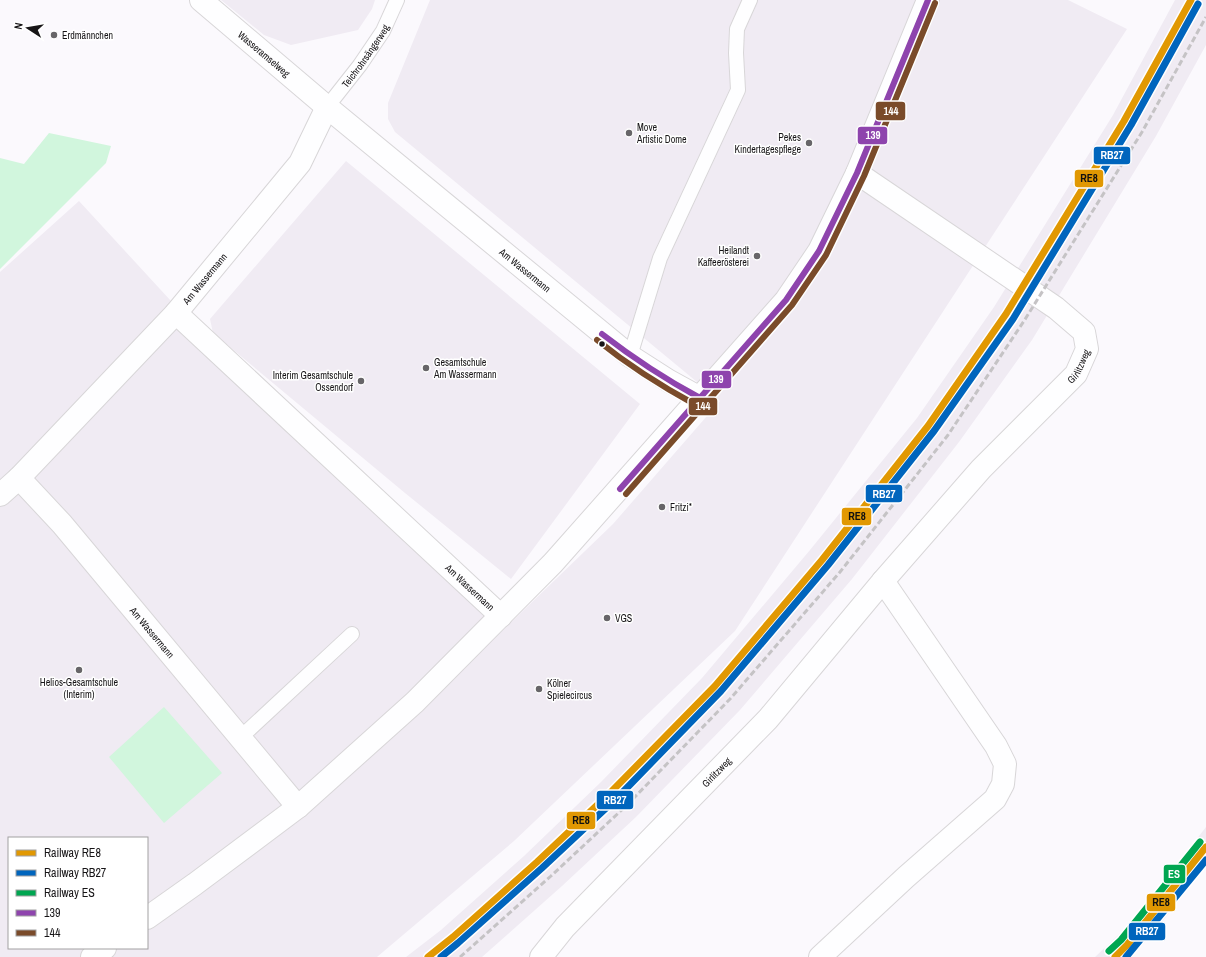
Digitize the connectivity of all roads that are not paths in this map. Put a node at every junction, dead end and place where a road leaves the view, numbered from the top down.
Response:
1 (201, 0) edge
2 (397, 0) edge
3 (750, 0) edge
4 (928, 0) edge
5 (327, 107) junction
6 (857, 173) junction
7 (176, 313) junction
8 (630, 356) junction
9 (700, 398) junction
10 (19, 478) junction
11 (0, 495) edge
12 (883, 581) junction
13 (501, 616) junction
14 (352, 634) dead end
15 (240, 738) junction
16 (298, 807) junction
17 (148, 917) edge
18 (104, 949) edge
19 (92, 957) edge
20 (541, 957) edge
21 (820, 957) edge

1 - 5 street, Wasseramselweg
2 - 5 lane, Teichrohrsängerweg
3 - 8 lane
4 - 6 street
5 - 7 street, Am Wassermann
5 - 8 street, Am Wassermann
6 - 9 street
6 - 12 street, Girlitzweg
7 - 10 street, Am Wassermann
7 - 13 street, Am Wassermann
8 - 9 street, Am Wassermann
9 - 13 street, Am Wassermann
10 - 11 street, Am Wassermann
10 - 15 street, Am Wassermann
12 - 20 street, Girlitzweg
12 - 21 street
13 - 16 street, Am Wassermann
14 - 15 lane
15 - 16 street, Am Wassermann
16 - 17 street, Am Wassermann
18 - 19 street

